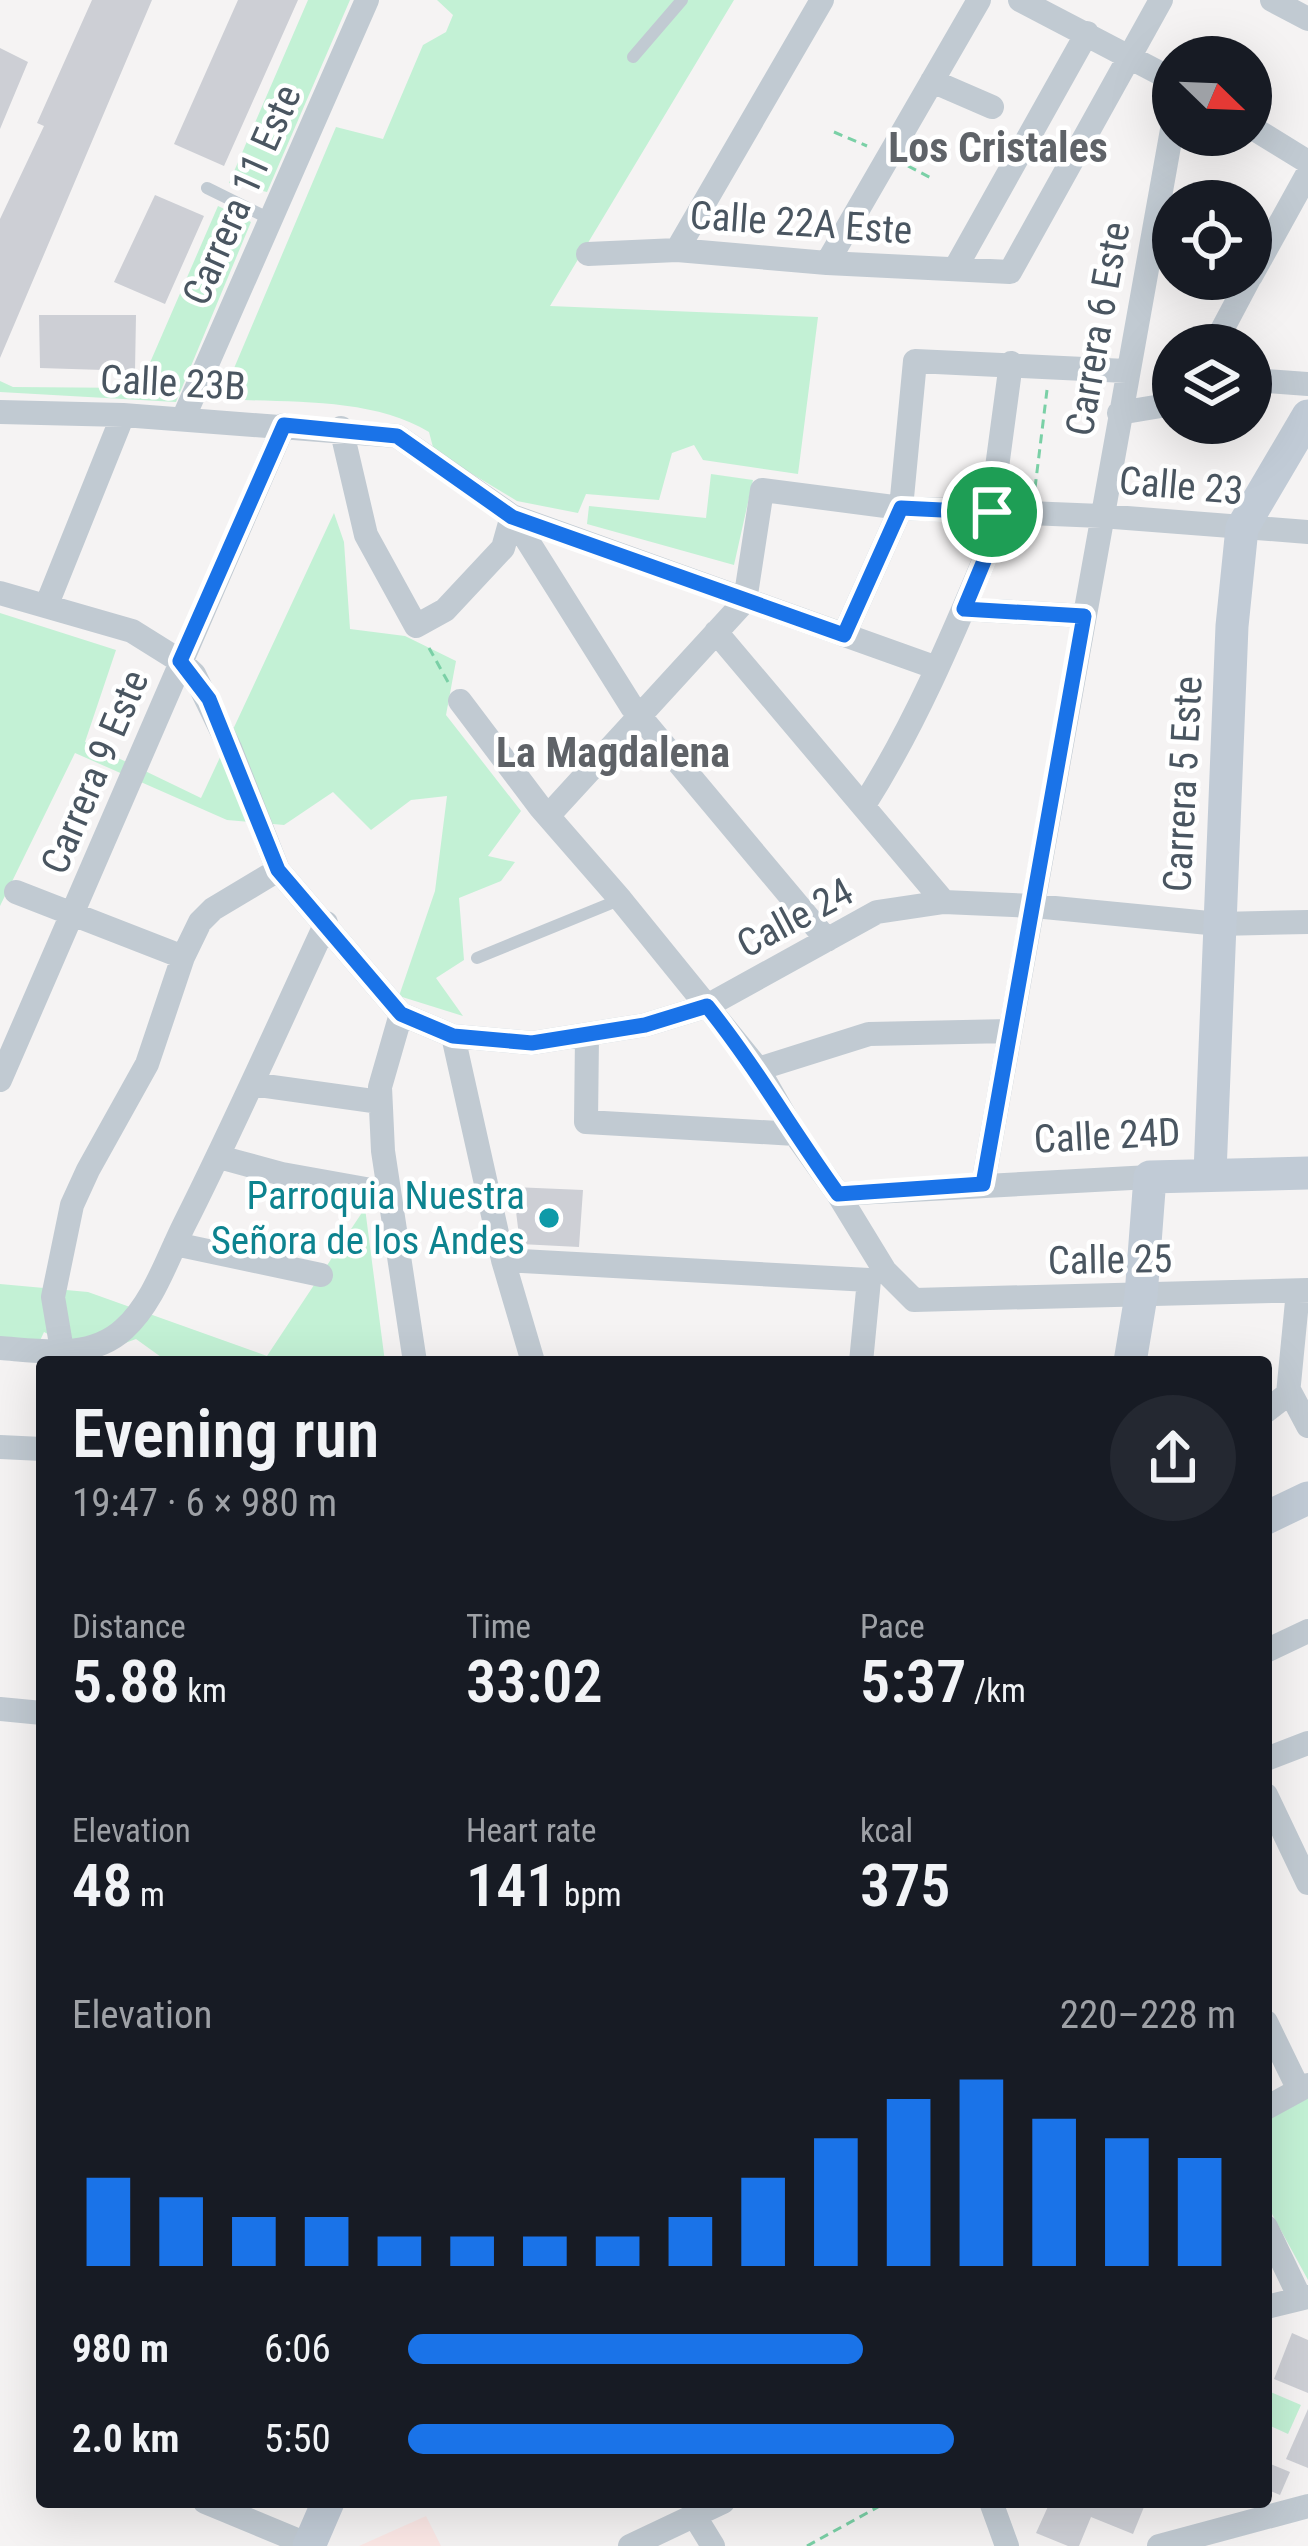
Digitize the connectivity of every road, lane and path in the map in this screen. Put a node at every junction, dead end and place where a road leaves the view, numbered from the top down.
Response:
1 (367, 0) edge
2 (682, 0) edge
3 (823, 0) edge
4 (979, 0) edge
5 (1020, 0) edge
6 (1161, 0) edge
7 (1272, 0) edge
8 (1308, 19) edge
9 (1087, 33) junction
10 (1128, 55) junction
11 (632, 57) dead end
12 (1152, 68) edge
13 (932, 81) junction
14 (992, 107) dead end
15 (1272, 140) edge
16 (1167, 156) edge
17 (1308, 162) edge
18 (1308, 173) edge
19 (206, 188) dead end
20 (270, 219) junction
21 (1272, 238) edge
22 (677, 250) junction
23 (588, 254) dead end
24 (827, 263) junction
25 (955, 269) junction
26 (1011, 362) junction
27 (1050, 364) junction
28 (1126, 370) junction
29 (1272, 381) edge
30 (1308, 384) edge
31 (1152, 407) edge
32 (0, 412) edge
33 (1119, 412) junction
34 (123, 415) junction
35 (1308, 416) edge
36 (183, 419) junction
37 (284, 425) junction
38 (340, 428) junction
39 (901, 508) junction
40 (998, 513) junction
41 (1033, 513) junction
42 (1101, 516) junction
43 (512, 517) junction
44 (1242, 528) junction
45 (1308, 532) edge
46 (0, 593) edge
47 (745, 601) junction
48 (47, 604) junction
49 (964, 609) junction
50 (1084, 616) junction
51 (416, 626) junction
52 (716, 632) junction
53 (844, 635) junction
54 (180, 661) junction
55 (937, 668) junction
56 (460, 701) joint
57 (640, 716) junction
58 (864, 805) junction
59 (548, 816) junction
60 (278, 870) junction
61 (16, 892) dead end
62 (620, 899) junction
63 (944, 902) junction
64 (1034, 906) junction
65 (74, 914) junction
66 (1308, 922) edge
67 (326, 923) junction
68 (1219, 924) junction
69 (827, 940) junction
70 (183, 957) junction
71 (477, 958) dead end
72 (707, 1006) junction
73 (401, 1014) junction
74 (1010, 1031) junction
75 (453, 1036) junction
76 (587, 1037) junction
77 (758, 1070) junction
78 (0, 1080) edge
79 (252, 1084) junction
80 (380, 1102) junction
81 (795, 1134) junction
82 (219, 1157) junction
83 (1210, 1173) junction
84 (1308, 1173) edge
85 (1150, 1177) junction
86 (983, 1184) junction
87 (388, 1193) junction
88 (838, 1194) junction
89 (175, 1244) junction
90 (503, 1260) junction
91 (321, 1275) dead end
92 (877, 1275) junction
93 (1303, 1291) edge
94 (1141, 1296) junction
95 (0, 1348) edge
96 (57, 1356) edge
97 (64, 1356) edge
98 (67, 1356) edge
99 (414, 1356) edge
100 (531, 1356) edge
101 (862, 1356) edge
102 (1131, 1356) edge
103 (1278, 1402) edge
104 (1308, 1426) edge
105 (0, 1447) edge
106 (36, 1449) edge
107 (1308, 1498) edge
108 (1272, 1515) edge
109 (1308, 1631) edge
110 (1272, 1648) edge
111 (0, 1709) edge
112 (36, 1712) edge
113 (1308, 1743) edge
114 (1272, 1757) edge
115 (1272, 1807) edge
116 (1290, 1844) junction
117 (1272, 1853) edge
118 (1308, 1882) edge
119 (1272, 2032) edge
120 (1304, 2088) edge
121 (1272, 2105) edge
122 (1272, 2238) edge
123 (1304, 2297) edge
124 (1272, 2305) edge
125 (1308, 2506) edge
126 (219, 2508) edge
127 (325, 2508) edge
128 (710, 2508) edge
129 (875, 2508) edge
130 (993, 2508) edge
131 (694, 2515) junction
132 (309, 2546) edge
133 (630, 2546) edge
134 (712, 2546) edge
135 (806, 2546) edge
136 (1007, 2546) edge
137 (1159, 2546) edge

1 - 20 street, Carrera 11 Este
2 - 11 lane
3 - 22 street
4 - 13 street
5 - 9 street
6 - 10 street
7 - 8 street
9 - 10 street
9 - 25 street
10 - 12 street
10 - 25 street, Calle 22A Este
13 - 14 street
13 - 24 street
15 - 17 street
16 - 28 street, Carrera 6 Este
18 - 21 street
19 - 20 lane
20 - 36 street, Carrera 11 Este
22 - 23 street, Calle 22A Este
22 - 24 street, Calle 22A Este
24 - 25 street, Calle 22A Este
26 - 27 street
26 - 39 street
26 - 40 street
27 - 28 street
27 - 41 path
28 - 33 street, Carrera 6 Este
29 - 30 street
31 - 33 street
32 - 34 street, Calle 23B
33 - 42 street, Carrera 6 Este
34 - 36 street, Calle 23B
34 - 48 street
35 - 44 street, Carrera 5 Este
36 - 37 street, Calle 23B
37 - 38 street, Calle 23B
37 - 54 street, Carrera 9 Este
38 - 43 street, Calle 23B
38 - 51 street
39 - 40 street, Calle 23
39 - 47 street, Calle 23
39 - 53 street
40 - 41 street, Calle 23
40 - 49 street
41 - 42 street, Calle 23
42 - 44 street, Calle 23
42 - 50 street, Carrera 6 Este
43 - 47 street, Calle 23B
43 - 51 street
43 - 57 street
44 - 45 street, Calle 23
44 - 68 street, Carrera 5 Este
46 - 48 street
47 - 52 street
47 - 53 street, Calle 23B
48 - 54 street
49 - 50 street
49 - 55 street
50 - 64 street, Carrera 6 Este
51 - 56 path
52 - 57 street
52 - 58 street
53 - 55 street, Calle 23B
54 - 60 street
54 - 65 street, Carrera 9 Este
55 - 58 street
56 - 59 street
57 - 59 street
57 - 69 street
58 - 63 street
59 - 62 street
60 - 67 street
60 - 70 street
61 - 65 street
62 - 71 lane
62 - 72 street
63 - 64 street, Calle 24
63 - 69 street, Calle 24
64 - 68 street, Calle 24
64 - 74 street, Carrera 6 Este
65 - 70 street
65 - 78 street, Carrera 9 Este
66 - 68 street, Calle 24
67 - 73 street
67 - 79 street
68 - 83 street, Carrera 5 Este
69 - 72 street, Calle 24
70 - 97 street
72 - 76 street, Calle 24
72 - 77 street
73 - 75 street, Calle 24
73 - 80 street
74 - 77 street
74 - 86 street, Carrera 6 Este
75 - 76 street, Calle 24
75 - 90 street
76 - 81 street
77 - 81 street
79 - 80 street
79 - 82 street
80 - 87 street
81 - 88 street
82 - 87 street
82 - 89 street
83 - 84 street, Calle 24D
83 - 85 street, Calle 24D
85 - 86 street, Calle 24D
85 - 94 street
86 - 88 street, Calle 24D
87 - 99 street
88 - 92 street
89 - 91 street
89 - 98 street
90 - 92 street
90 - 100 street
92 - 94 street, Calle 25
92 - 101 street
93 - 94 street, Calle 25
93 - 103 street
94 - 102 street
95 - 96 street
103 - 104 street
105 - 106 street
107 - 108 street
109 - 110 street
111 - 112 street
113 - 114 street
115 - 116 street
116 - 117 street
116 - 118 street
119 - 120 street
120 - 121 street
122 - 123 street
123 - 124 street
125 - 137 street
126 - 132 street
127 - 132 street
128 - 131 street
129 - 135 path
130 - 136 street
131 - 133 street
131 - 134 street

